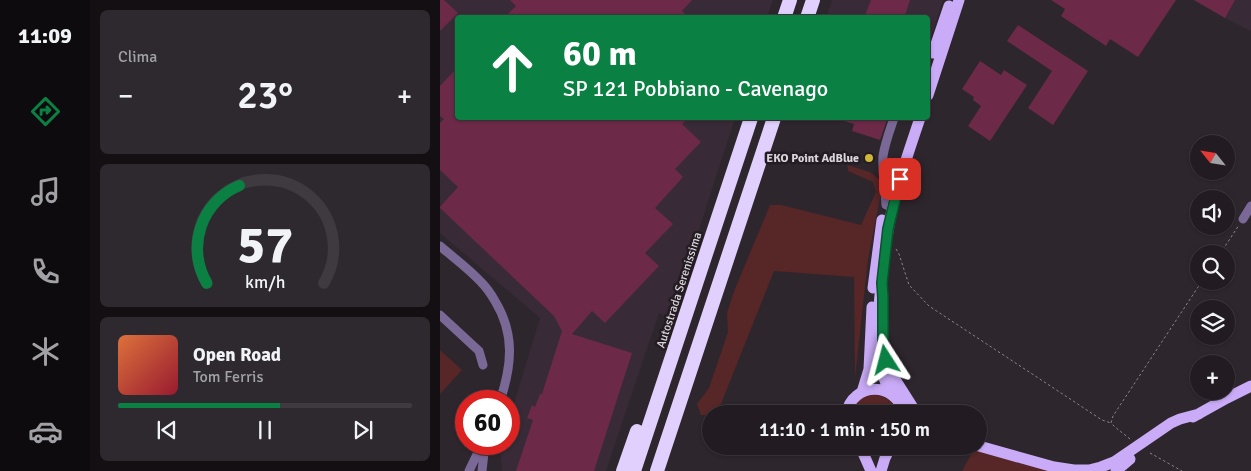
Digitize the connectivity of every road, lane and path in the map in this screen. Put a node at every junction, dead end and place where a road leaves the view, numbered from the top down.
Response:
1 (790, 0) edge
2 (813, 0) edge
3 (951, 0) edge
4 (959, 0) edge
5 (785, 15) edge
6 (808, 15) edge
7 (942, 27) junction
8 (930, 51) edge
9 (930, 64) edge
10 (930, 89) edge
11 (750, 120) edge
12 (773, 120) edge
13 (893, 120) edge
14 (911, 120) edge
15 (919, 120) edge
16 (886, 205) junction
17 (1251, 206) edge
18 (1243, 218) joint
19 (887, 239) junction
20 (1226, 245) edge
21 (440, 246) edge
22 (882, 283) junction
23 (1196, 290) edge
24 (440, 315) edge
25 (483, 365) dead end
26 (666, 376) junction
27 (1251, 386) edge
28 (503, 390) edge
29 (862, 392) junction
30 (892, 395) junction
31 (849, 405) edge
32 (901, 405) edge
33 (911, 405) edge
34 (1199, 414) junction
35 (1111, 423) junction
36 (1131, 440) dead end
37 (987, 448) edge
38 (1150, 453) dead end
39 (478, 455) edge
40 (483, 455) edge
41 (864, 455) edge
42 (886, 455) edge
43 (469, 471) edge
44 (482, 471) edge
45 (623, 471) edge
46 (634, 471) edge
47 (657, 471) edge
48 (871, 471) edge
49 (881, 471) edge
50 (1116, 471) edge
51 (1182, 471) edge

1 - 5 highway
2 - 6 highway
3 - 7 main road
4 - 10 main road
7 - 8 street
7 - 9 main road
11 - 26 highway, Autostrada Serenissima
12 - 47 highway
13 - 16 street
14 - 16 main road
15 - 19 main road
16 - 29 main road
17 - 18 street
18 - 20 path
19 - 22 main road
19 - 35 path
21 - 28 street
22 - 30 main road
22 - 33 main road
23 - 35 path
24 - 25 street
26 - 45 highway
26 - 46 highway, Autostrada Serenissima
27 - 34 main road
29 - 30 main road
29 - 31 main road
30 - 32 main road
34 - 37 main road
34 - 50 main road
35 - 36 path
38 - 51 path
39 - 43 street
40 - 44 street
41 - 48 main road
42 - 49 main road

